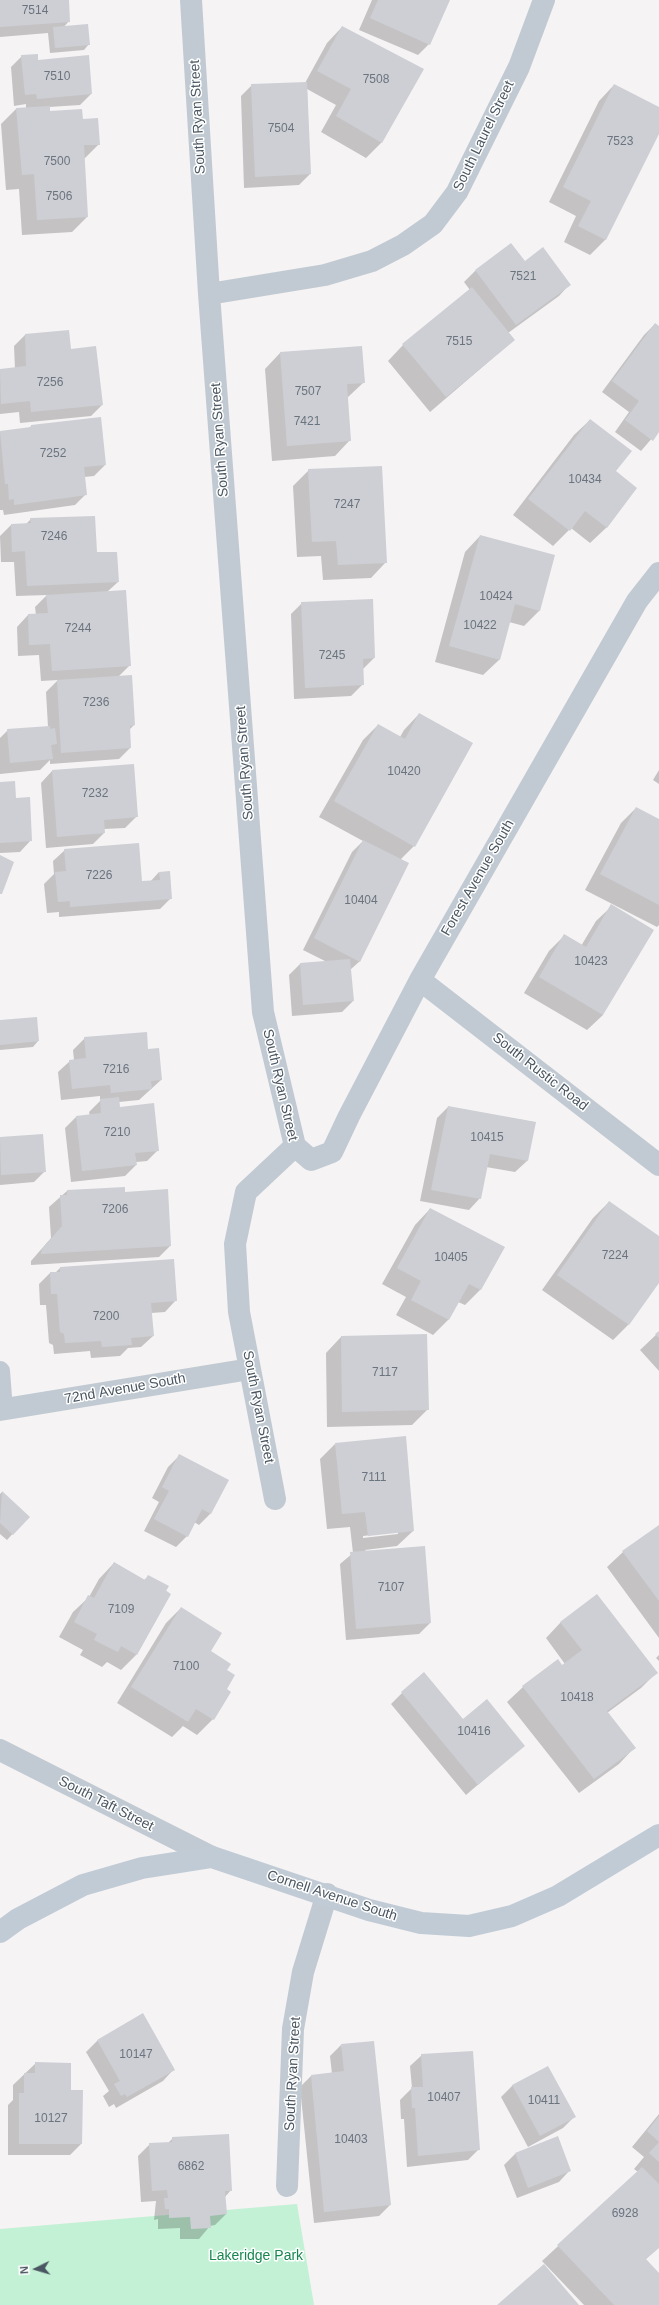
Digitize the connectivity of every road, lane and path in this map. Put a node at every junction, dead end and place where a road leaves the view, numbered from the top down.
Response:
1 (191, 0) edge
2 (544, 0) edge
3 (209, 294) junction
4 (659, 573) edge
5 (420, 980) junction
6 (295, 1146) junction
7 (659, 1165) edge
8 (250, 1368) junction
9 (0, 1371) edge
10 (1, 1410) edge
11 (276, 1499) dead end
12 (0, 1750) edge
13 (659, 1835) edge
14 (212, 1857) junction
15 (327, 1894) junction
16 (0, 1932) edge
17 (287, 2186) dead end

1 - 3 street, South Ryan Street
2 - 3 street, South Laurel Street
3 - 6 street, South Ryan Street
4 - 5 street, Forest Avenue South
5 - 6 street, Forest Avenue South
5 - 7 street, South Rustic Road
6 - 8 street, South Ryan Street
8 - 10 street, 72nd Avenue South
8 - 11 street, South Ryan Street
9 - 10 lane
12 - 14 street, South Taft Street
13 - 15 street, Cornell Avenue South
14 - 15 street, Cornell Avenue South
14 - 16 street, Cornell Avenue South
15 - 17 street, South Ryan Street

